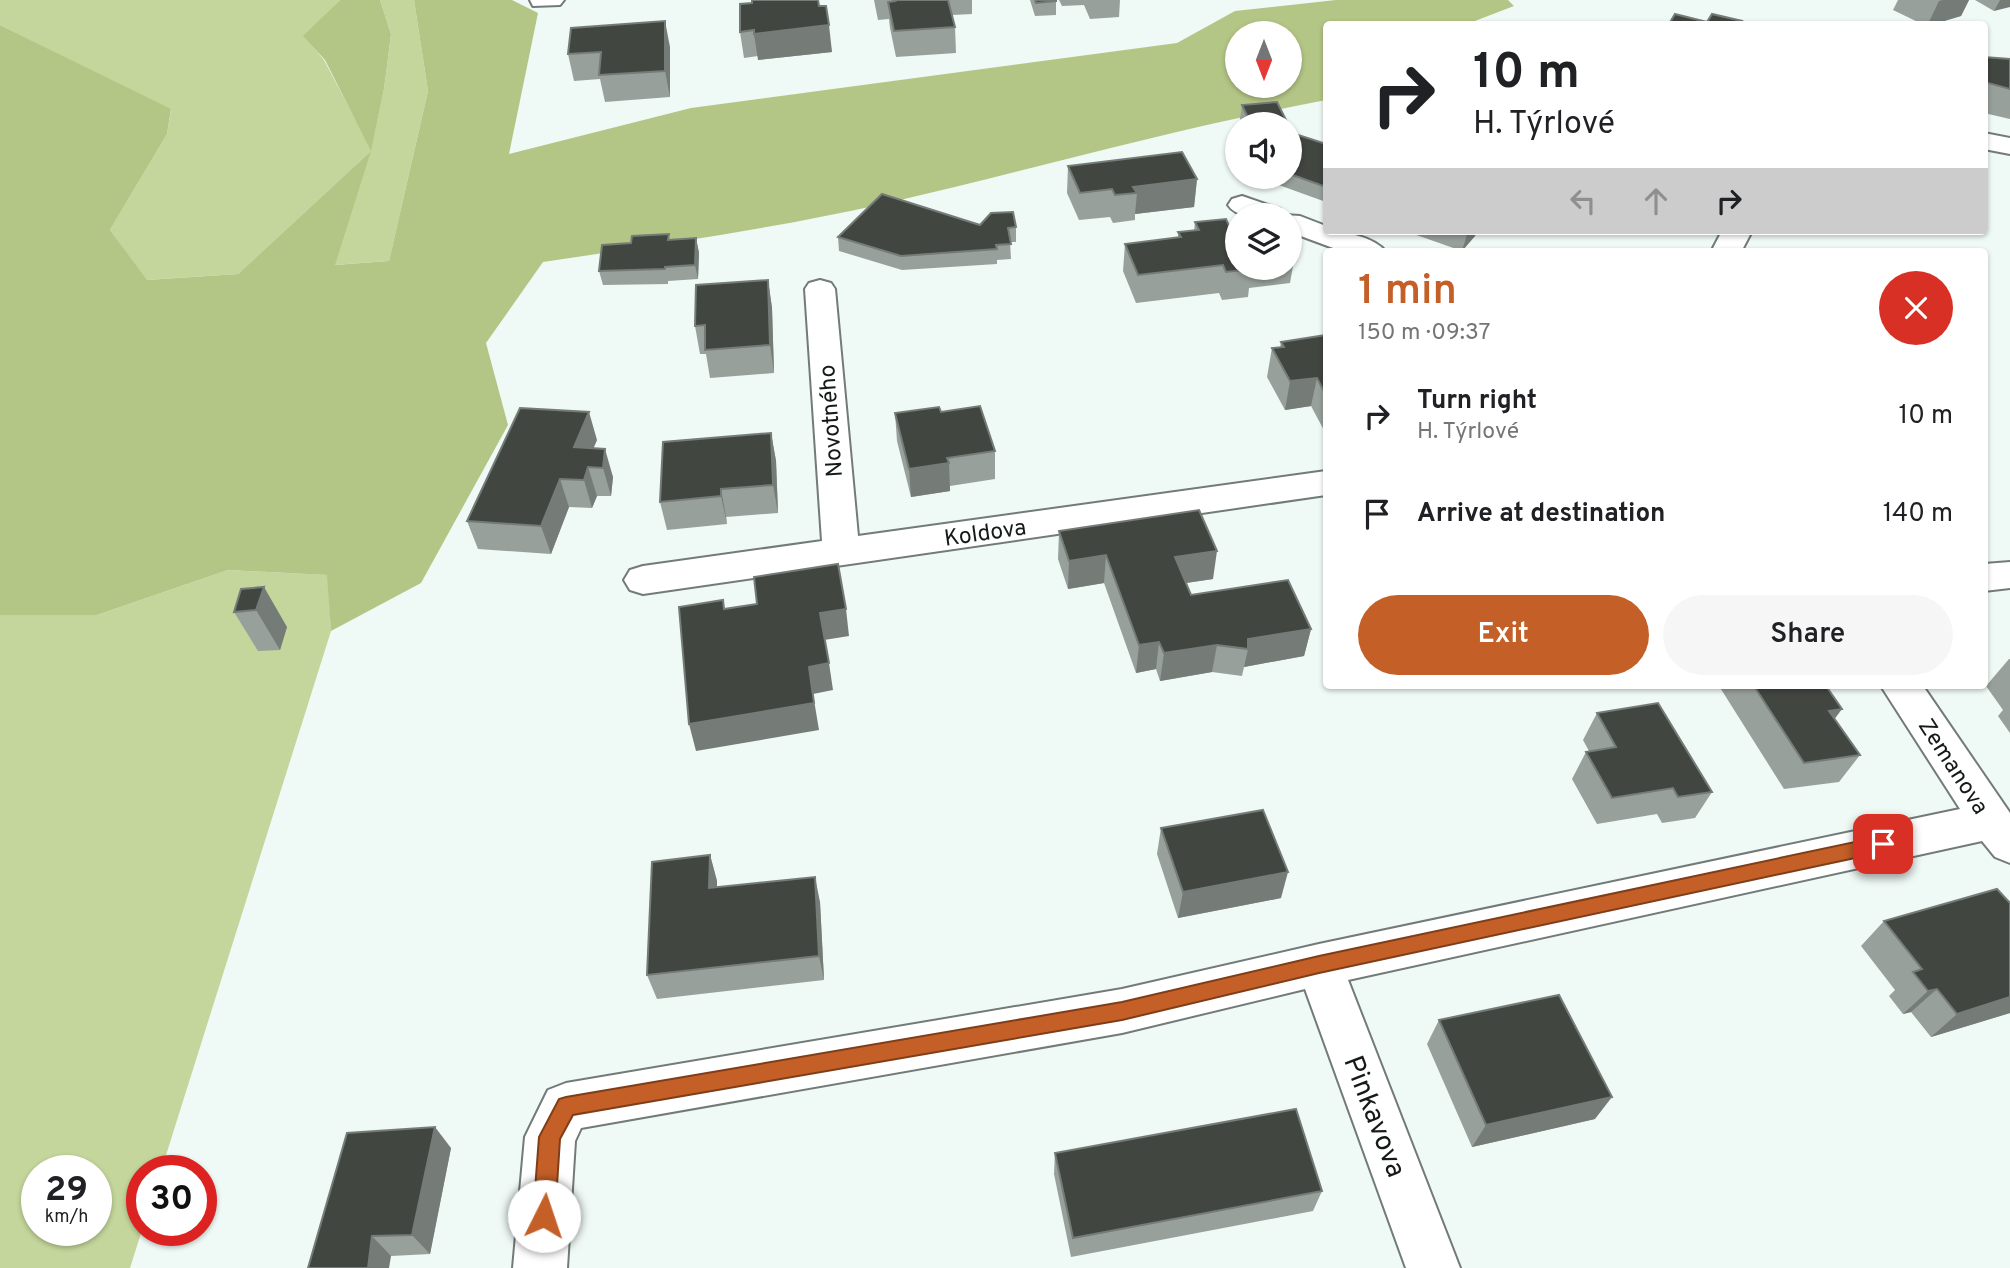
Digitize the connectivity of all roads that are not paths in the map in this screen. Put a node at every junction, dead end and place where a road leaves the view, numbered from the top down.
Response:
1 (1988, 142) edge
2 (2010, 146) edge
3 (1302, 226) edge
4 (1323, 234) edge
5 (1325, 235) edge
6 (1360, 248) edge
7 (820, 289) dead end
8 (1323, 483) edge
9 (841, 553) junction
10 (2010, 575) edge
11 (1988, 578) edge
12 (643, 580) dead end
13 (1903, 689) edge
14 (2000, 832) edge
15 (1319, 965) junction
16 (540, 1268) edge
17 (1433, 1268) edge

1 - 2 street
3 - 4 street
5 - 6 street
7 - 9 street, Novotného
8 - 9 street, Koldova
9 - 12 street, Koldova
10 - 11 street
13 - 14 street, Zemanova
14 - 15 street
15 - 16 street
15 - 17 street, Pinkavova

